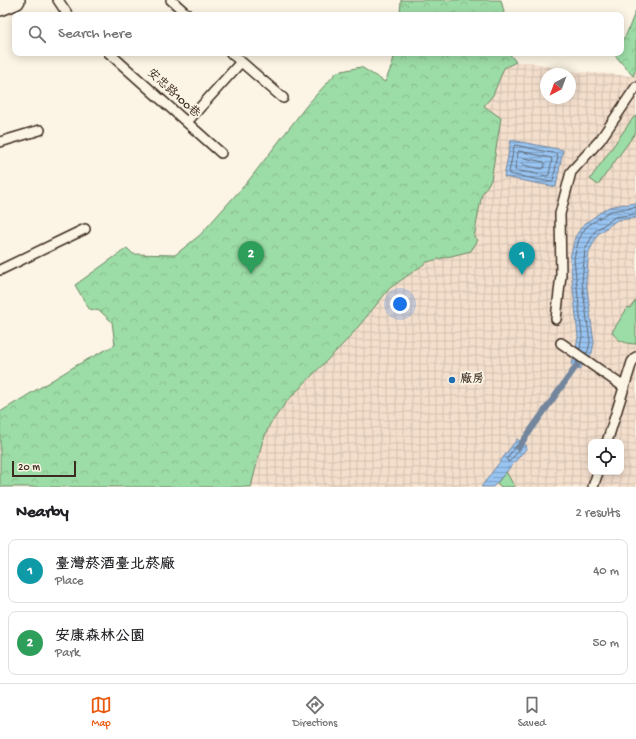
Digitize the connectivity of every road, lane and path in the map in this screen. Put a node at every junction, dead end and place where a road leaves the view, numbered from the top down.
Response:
1 (58, 0) edge
2 (171, 0) edge
3 (66, 12) edge
4 (185, 12) edge
5 (112, 56) edge
6 (234, 56) edge
7 (241, 62) junction
8 (636, 87) edge
9 (283, 98) dead end
10 (187, 122) junction
11 (40, 130) dead end
12 (0, 142) edge
13 (221, 153) dead end
14 (85, 228) dead end
15 (0, 270) edge
16 (556, 319) dead end
17 (561, 343) dead end
18 (636, 357) edge
19 (624, 387) junction
20 (608, 439) edge
21 (597, 475) edge
22 (594, 487) edge

1 - 3 lane
2 - 4 lane
5 - 10 lane, 安忠路100巷
6 - 7 lane
7 - 9 lane
7 - 10 lane
8 - 16 lane
10 - 13 lane, 安忠路100巷
11 - 12 lane
14 - 15 lane
17 - 19 lane
18 - 19 lane
19 - 20 lane
21 - 22 lane

